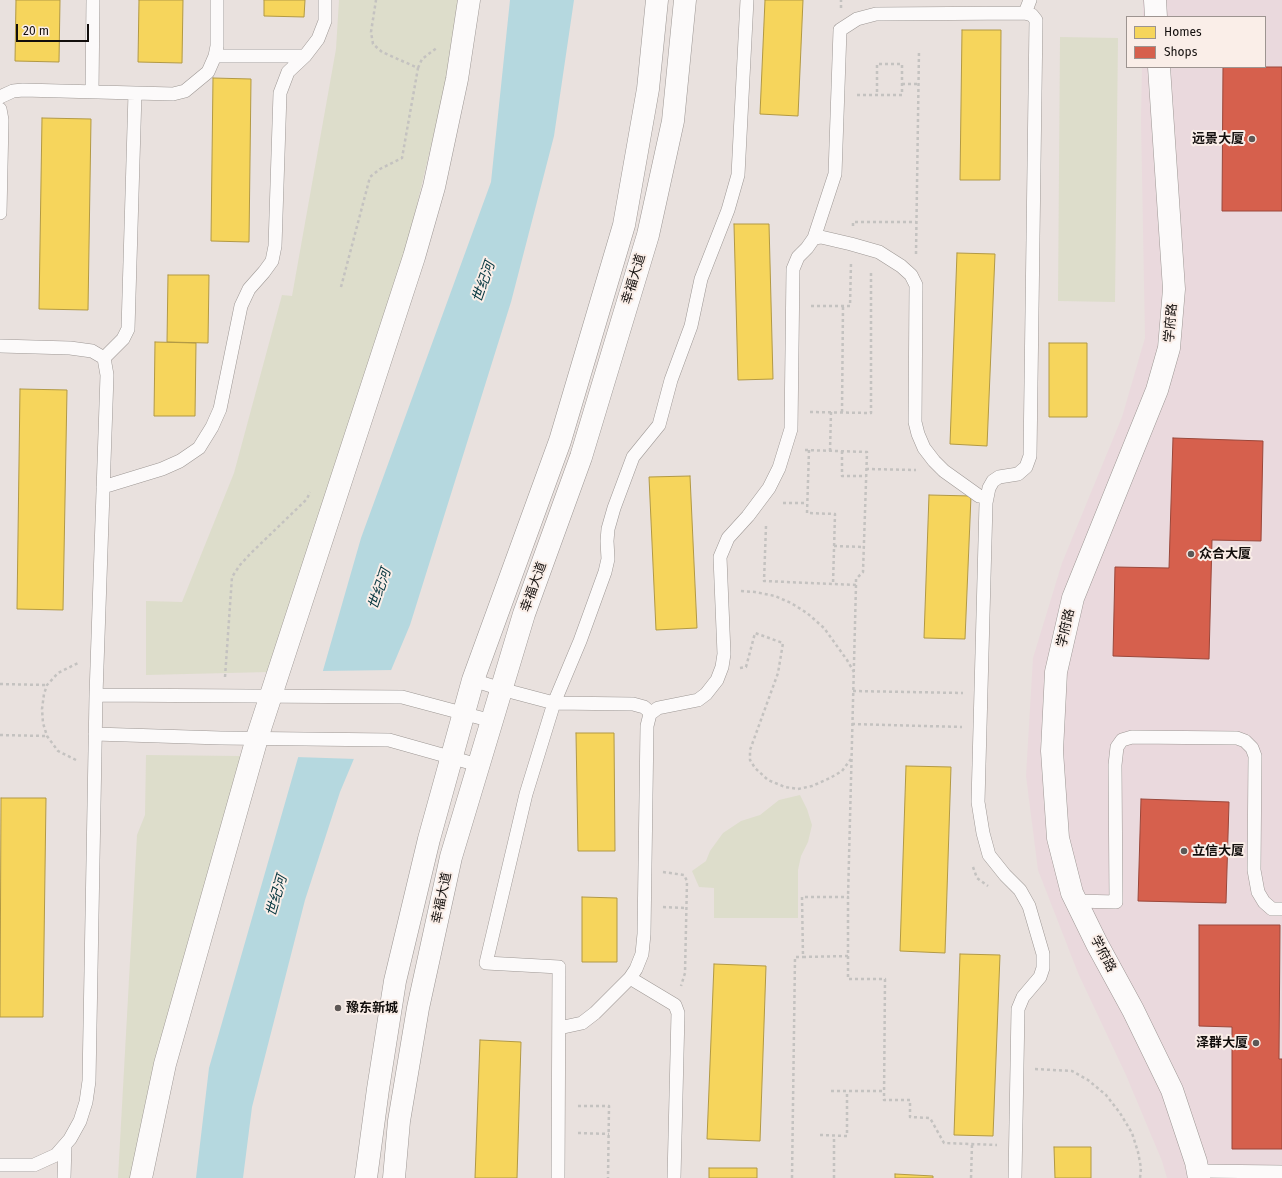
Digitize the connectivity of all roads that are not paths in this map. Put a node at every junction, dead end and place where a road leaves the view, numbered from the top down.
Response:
1 (93, 0) edge
2 (217, 0) edge
3 (325, 0) edge
4 (468, 0) edge
5 (657, 0) edge
6 (685, 0) edge
7 (747, 0) edge
8 (1030, 0) edge
9 (1154, 0) edge
10 (1025, 12) junction
11 (1156, 16) edge
12 (215, 56) junction
13 (305, 56) junction
14 (1159, 68) edge
15 (92, 92) junction
16 (135, 93) junction
17 (0, 96) edge
18 (0, 109) edge
19 (0, 213) edge
20 (814, 238) junction
21 (0, 346) edge
22 (104, 358) junction
23 (103, 487) junction
24 (979, 496) dead end
25 (473, 680) junction
26 (501, 689) junction
27 (96, 695) junction
28 (270, 696) junction
29 (554, 703) junction
30 (464, 713) junction
31 (651, 713) junction
32 (492, 720) junction
33 (95, 734) junction
34 (259, 738) junction
35 (451, 758) junction
36 (478, 766) junction
37 (1076, 900) junction
38 (1282, 909) edge
39 (630, 978) junction
40 (559, 1028) junction
41 (65, 1145) junction
42 (0, 1165) edge
43 (1282, 1172) edge
44 (1198, 1175) edge
45 (64, 1178) edge
46 (141, 1178) edge
47 (366, 1178) edge
48 (394, 1178) edge
49 (558, 1178) edge
50 (674, 1178) edge
51 (1015, 1178) edge

1 - 15 lane
2 - 12 lane
3 - 13 lane
4 - 28 main road
5 - 25 main road, 幸福大道
6 - 26 main road, 幸福大道
7 - 29 lane
8 - 10 lane
9 - 11 main road
10 - 20 lane
10 - 51 lane
12 - 13 lane
12 - 16 lane
13 - 23 lane
14 - 37 main road, 学府路
15 - 16 lane
15 - 17 lane
16 - 22 lane
18 - 19 lane
20 - 24 lane
20 - 31 lane
21 - 22 lane
22 - 23 lane
23 - 27 lane
25 - 26 lane
25 - 30 main road, 幸福大道
26 - 29 lane
26 - 32 main road, 幸福大道
27 - 28 lane
27 - 33 lane
28 - 30 lane
28 - 34 main road
29 - 31 lane
29 - 40 lane
30 - 32 lane
30 - 35 main road, 幸福大道
31 - 39 lane
32 - 36 main road, 幸福大道
33 - 34 lane
33 - 41 lane
34 - 35 lane
34 - 46 main road
35 - 36 lane
35 - 47 main road, 幸福大道
36 - 48 main road, 幸福大道
37 - 38 lane
37 - 44 main road, 学府路
39 - 40 lane
39 - 50 lane
40 - 49 lane
41 - 42 lane
41 - 45 lane
43 - 44 lane

